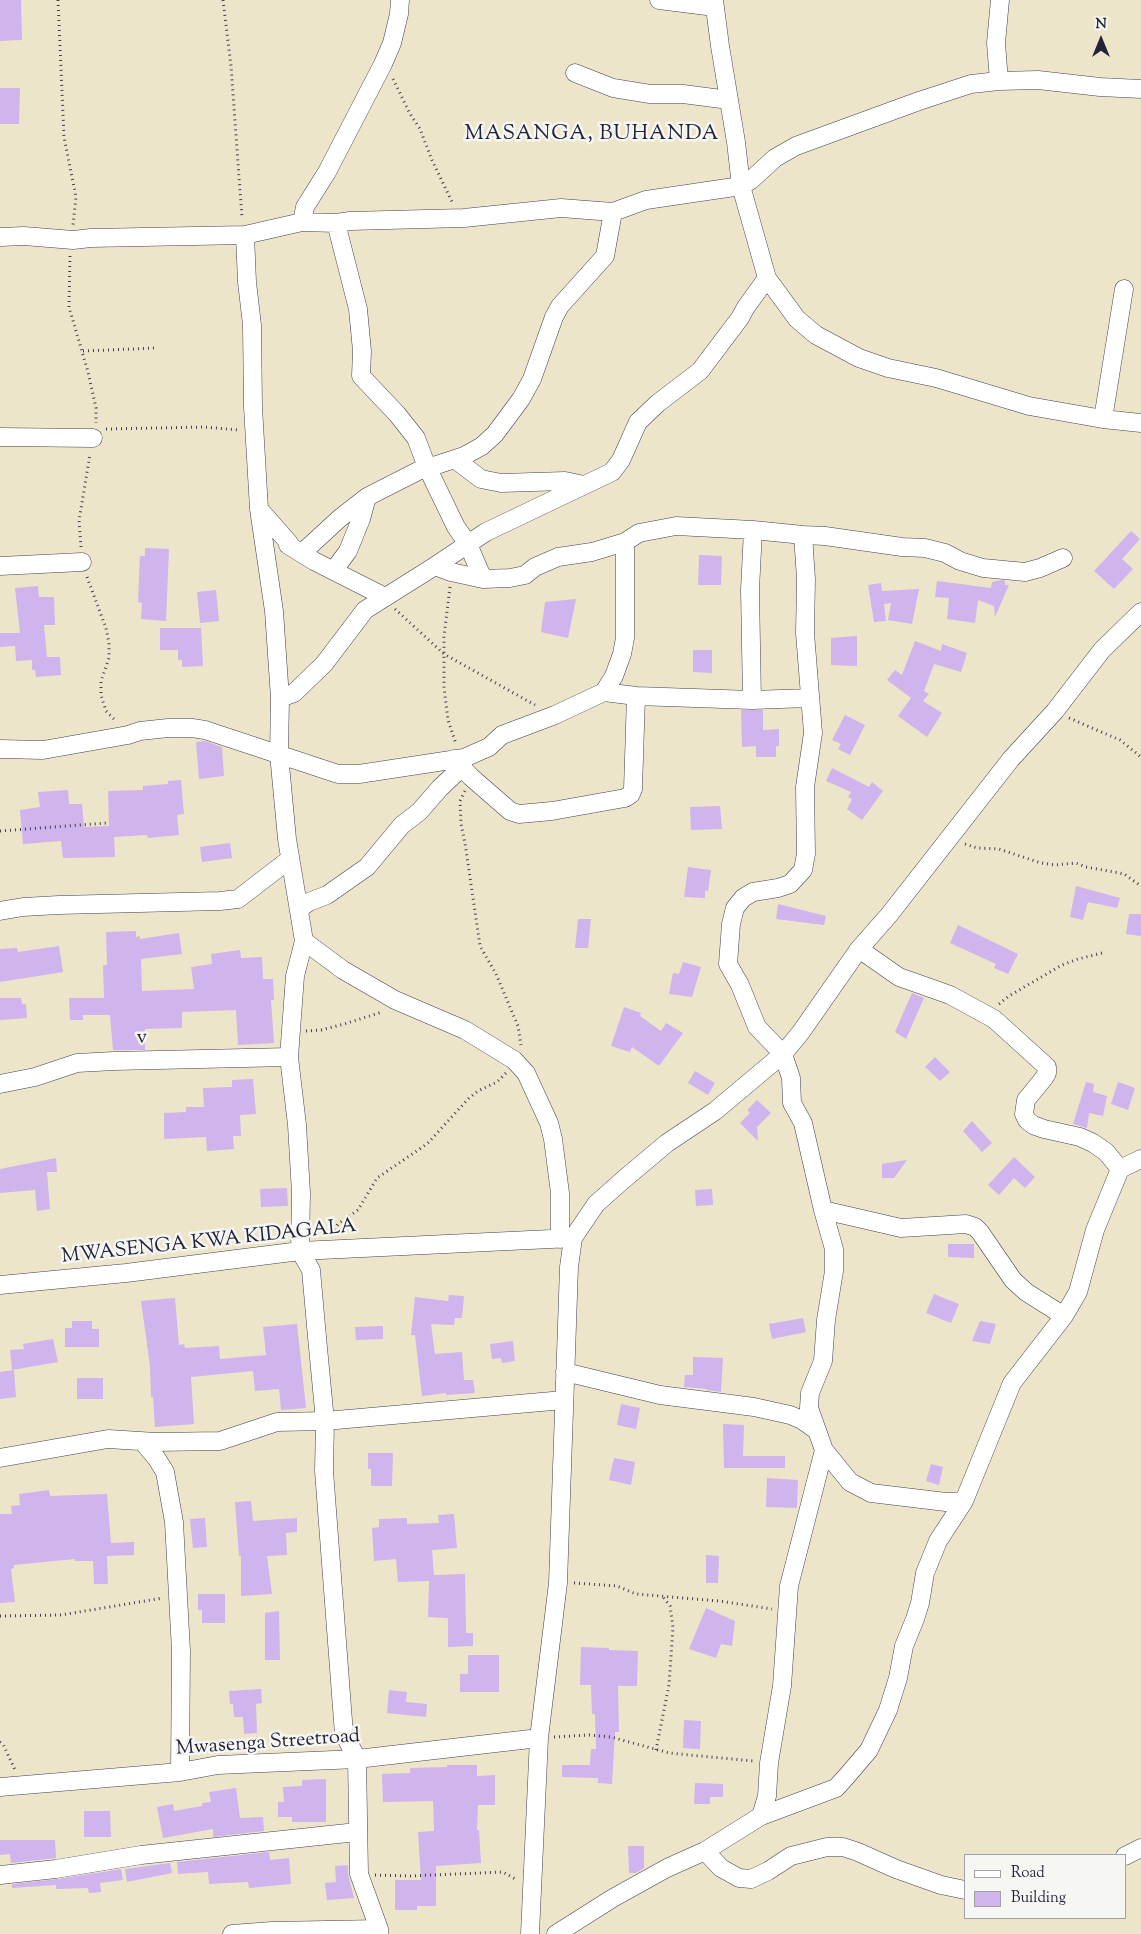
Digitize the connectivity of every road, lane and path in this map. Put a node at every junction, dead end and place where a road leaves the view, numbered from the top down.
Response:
1 (58, 0) edge
2 (223, 0) edge
3 (400, 0) edge
4 (659, 0) edge
5 (1000, 0) edge
6 (715, 4) edge
7 (383, 64) junction
8 (575, 73) dead end
9 (999, 81) junction
10 (1141, 89) edge
11 (729, 100) junction
12 (741, 186) junction
13 (613, 212) junction
14 (464, 218) junction
15 (302, 222) junction
16 (336, 223) junction
17 (245, 235) junction
18 (0, 237) edge
19 (73, 240) junction
20 (767, 278) junction
21 (1124, 289) dead end
22 (156, 348) dead end
23 (83, 351) junction
24 (1103, 419) junction
25 (1141, 423) edge
26 (254, 431) junction
27 (94, 434) junction
28 (0, 437) edge
29 (456, 460) junction
30 (428, 468) junction
31 (584, 485) junction
32 (367, 497) junction
33 (259, 509) junction
34 (753, 530) junction
35 (803, 535) junction
36 (625, 542) junction
37 (468, 544) junction
38 (302, 553) junction
39 (1063, 558) dead end
40 (82, 562) junction
41 (0, 566) edge
42 (435, 566) junction
43 (334, 570) junction
44 (451, 572) junction
45 (483, 579) junction
46 (385, 597) junction
47 (1141, 612) edge
48 (444, 654) junction
49 (604, 692) junction
50 (636, 696) junction
51 (280, 698) junction
52 (809, 698) junction
53 (752, 700) junction
54 (1055, 711) junction
55 (555, 715) junction
56 (128, 735) junction
57 (0, 749) edge
58 (279, 754) junction
59 (1141, 756) edge
60 (462, 765) junction
61 (107, 823) dead end
62 (0, 830) edge
63 (954, 830) junction
64 (290, 859) junction
65 (1141, 886) edge
66 (298, 909) junction
67 (0, 911) edge
68 (304, 941) junction
69 (859, 949) junction
70 (1102, 953) dead end
71 (410, 1006) junction
72 (994, 1019) junction
73 (292, 1025) junction
74 (783, 1054) junction
75 (288, 1057) junction
76 (514, 1060) junction
77 (526, 1073) junction
78 (0, 1084) edge
79 (1141, 1159) edge
80 (1120, 1169) junction
81 (822, 1210) junction
82 (567, 1239) junction
83 (300, 1251) junction
84 (323, 1251) junction
85 (0, 1285) edge
86 (1064, 1316) junction
87 (565, 1372) junction
88 (564, 1400) junction
89 (325, 1421) junction
90 (816, 1430) junction
91 (143, 1442) junction
92 (824, 1450) junction
93 (0, 1458) edge
94 (964, 1502) junction
95 (558, 1583) junction
96 (178, 1596) junction
97 (662, 1596) junction
98 (788, 1611) junction
99 (0, 1616) edge
100 (538, 1738) junction
101 (0, 1742) edge
102 (656, 1750) junction
103 (357, 1759) junction
104 (769, 1763) junction
105 (180, 1772) junction
106 (22, 1784) junction
107 (0, 1787) edge
108 (761, 1816) junction
109 (357, 1832) junction
110 (1141, 1848) edge
111 (705, 1851) junction
112 (1126, 1856) edge
113 (359, 1874) junction
114 (0, 1876) edge
115 (964, 1890) edge
116 (530, 1892) junction
117 (379, 1932) edge
118 (232, 1934) edge
119 (530, 1934) edge
120 (556, 1934) edge

1 - 19 path
2 - 17 path
3 - 7 street
4 - 6 street
5 - 9 street
6 - 11 street
7 - 14 path
7 - 15 street
8 - 11 street
9 - 10 street
9 - 12 street
11 - 12 street
12 - 13 street
12 - 20 street
13 - 14 street
13 - 29 street
14 - 16 street
15 - 16 street
15 - 17 street
16 - 30 street
17 - 19 street
17 - 26 street
18 - 19 street
19 - 23 path
20 - 24 street
20 - 31 street
21 - 24 street
22 - 23 path
23 - 27 path
24 - 25 street
26 - 27 path
26 - 33 street
27 - 28 street
27 - 40 path
29 - 30 street
29 - 31 street
30 - 32 street
30 - 37 street
31 - 37 street
32 - 38 street
32 - 43 street
33 - 38 street
33 - 51 street
34 - 35 street
34 - 36 street
34 - 53 street
35 - 39 street
35 - 52 street
36 - 45 street
36 - 49 street
37 - 42 street
37 - 45 street
38 - 43 street
40 - 41 street
40 - 56 path
42 - 44 street
42 - 46 street
43 - 46 street
44 - 45 street
44 - 48 path
46 - 48 path
46 - 51 street
47 - 54 street
48 - 55 path
48 - 60 path
49 - 50 street
49 - 55 street
50 - 53 street
50 - 60 street
51 - 58 street
52 - 53 street
52 - 74 street
54 - 59 path
54 - 63 street
55 - 60 street
56 - 57 street
56 - 58 street
58 - 60 street
58 - 64 street
60 - 66 street
60 - 77 path
61 - 62 path
63 - 65 path
63 - 69 street
64 - 66 street
64 - 67 street
66 - 68 street
68 - 71 street
68 - 73 street
69 - 72 street
69 - 74 street
70 - 72 path
71 - 73 path
71 - 76 street
72 - 80 street
73 - 75 street
74 - 81 street
74 - 82 street
75 - 78 street, v
75 - 83 street
76 - 77 street
76 - 84 path
77 - 82 street
79 - 80 street
80 - 86 street
81 - 86 street
81 - 90 street
82 - 84 street, MWASENGA KWA KIDAGALA
82 - 87 street
83 - 84 street, MWASENGA KWA KIDAGALA
83 - 85 street, MWASENGA KWA KIDAGALA
83 - 89 street
86 - 94 street
87 - 88 street
87 - 90 street
88 - 89 street
88 - 95 street
89 - 91 street
89 - 103 street
90 - 92 street
91 - 93 street
91 - 96 street
92 - 94 street
92 - 98 street
94 - 108 street
95 - 97 path
95 - 100 street
96 - 99 path
96 - 105 street
97 - 98 path
97 - 102 path
98 - 104 street
100 - 102 path
100 - 103 street, Mwasenga Streetroad
100 - 116 street
101 - 106 path
102 - 104 path
103 - 105 street, Mwasenga Streetroad
103 - 109 street
104 - 108 street
105 - 106 street, Mwasenga Streetroad
106 - 107 street, Mwasenga Streetroad
108 - 111 street
109 - 113 street
109 - 114 street
110 - 112 street
111 - 115 street
111 - 120 street
113 - 116 path
113 - 117 street
116 - 119 street
117 - 118 street

